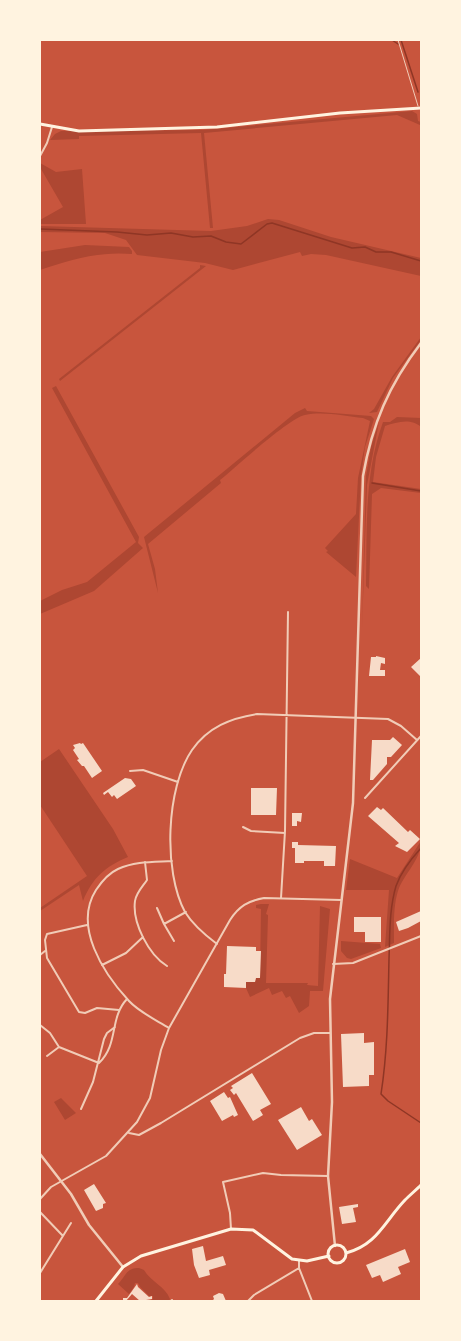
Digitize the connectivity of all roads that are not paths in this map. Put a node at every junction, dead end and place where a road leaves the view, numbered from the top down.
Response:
1 (398, 40) edge
2 (420, 108) edge
3 (40, 124) edge
4 (52, 127) junction
5 (40, 156) edge
6 (421, 343) edge
7 (288, 612) dead end
8 (287, 715) junction
9 (357, 717) junction
10 (421, 736) edge
11 (417, 740) junction
12 (130, 771) dead end
13 (178, 782) junction
14 (365, 798) dead end
15 (243, 827) dead end
16 (285, 833) junction
17 (172, 861) junction
18 (145, 862) junction
19 (281, 898) junction
20 (341, 900) junction
21 (156, 908) dead end
22 (186, 912) junction
23 (164, 924) junction
24 (87, 925) junction
25 (421, 936) edge
26 (144, 937) junction
27 (174, 941) dead end
28 (217, 944) junction
29 (45, 951) junction
30 (40, 955) edge
31 (333, 964) junction
32 (102, 965) junction
33 (167, 966) dead end
34 (127, 999) junction
35 (119, 1010) junction
36 (41, 1027) edge
37 (115, 1027) junction
38 (169, 1028) junction
39 (330, 1033) junction
40 (59, 1047) junction
41 (48, 1056) dead end
42 (99, 1063) junction
43 (81, 1108) dead end
44 (129, 1132) junction
45 (40, 1154) edge
46 (328, 1176) junction
47 (61, 1181) junction
48 (421, 1185) edge
49 (40, 1197) edge
50 (40, 1212) edge
51 (71, 1223) dead end
52 (231, 1230) junction
53 (63, 1236) junction
54 (335, 1246) junction
55 (346, 1253) junction
56 (329, 1256) junction
57 (298, 1261) junction
58 (123, 1266) junction
59 (298, 1268) junction
60 (40, 1273) edge
61 (96, 1301) edge
62 (248, 1301) edge
63 (312, 1301) edge

1 - 2 lane
2 - 4 main road
3 - 4 main road
4 - 5 street
6 - 9 street
7 - 8 street
8 - 9 street
8 - 13 street
8 - 16 street
9 - 11 street
9 - 20 street
10 - 11 street
11 - 14 street
12 - 13 street
13 - 17 street
15 - 16 street
16 - 19 street
17 - 18 street
17 - 22 street
18 - 24 street
18 - 26 street
19 - 20 street
19 - 28 street
20 - 31 street
21 - 23 street
22 - 23 street
22 - 28 street
23 - 27 street
24 - 29 street
24 - 32 street
25 - 31 street
26 - 32 street
26 - 33 street
28 - 38 street
29 - 30 street
29 - 35 street
31 - 39 street
32 - 34 street
34 - 35 street
34 - 38 street
35 - 37 street
36 - 40 street
37 - 42 street
37 - 42 street
38 - 44 street
39 - 44 street
39 - 46 street
40 - 41 street
40 - 42 street
42 - 43 street
44 - 47 street
45 - 47 street
46 - 52 street
46 - 54 street
47 - 49 street
47 - 58 street
48 - 55 main road
50 - 53 street
51 - 53 street
52 - 57 main road
52 - 58 main road
53 - 60 street
54 - 55 main road
54 - 56 main road
55 - 56 main road
56 - 57 main road
57 - 59 street
58 - 61 main road
59 - 62 street
59 - 63 street

